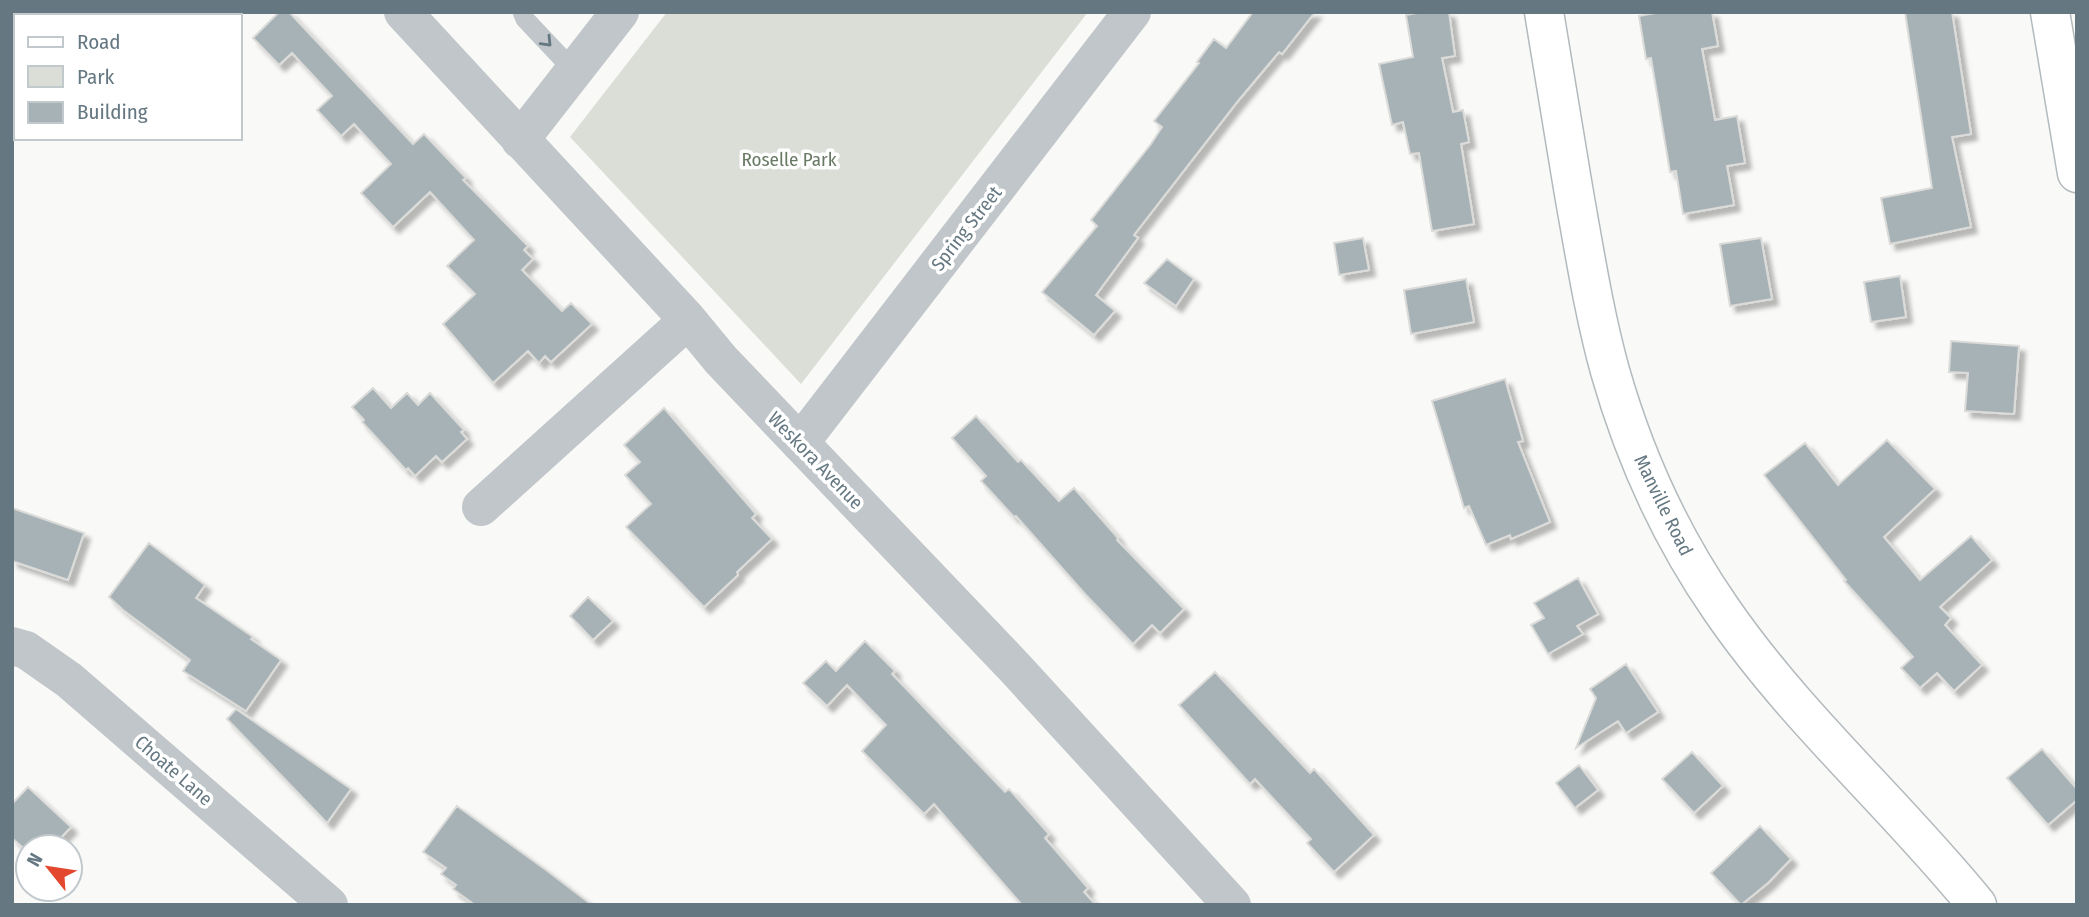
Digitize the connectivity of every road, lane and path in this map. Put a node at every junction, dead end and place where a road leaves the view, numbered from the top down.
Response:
1 (404, 12) edge
2 (522, 12) edge
3 (620, 12) edge
4 (1132, 12) edge
5 (1544, 12) edge
6 (2050, 12) edge
7 (574, 71) junction
8 (2068, 81) edge
9 (520, 140) junction
10 (2077, 173) edge
11 (688, 320) junction
12 (800, 443) junction
13 (481, 507) dead end
14 (12, 646) edge
15 (329, 905) edge
16 (1232, 905) edge
17 (1977, 905) edge

1 - 9 street, Weskora Avenue
2 -> 7 lane
3 - 7 street
4 - 12 street, Spring Street
5 - 17 main road, Manville Road
6 - 8 main road
7 - 9 street
8 - 10 main road
9 - 11 street, Weskora Avenue
11 - 12 street, Weskora Avenue
11 - 13 street
12 - 16 street, Weskora Avenue
14 - 15 street, Choate Lane

